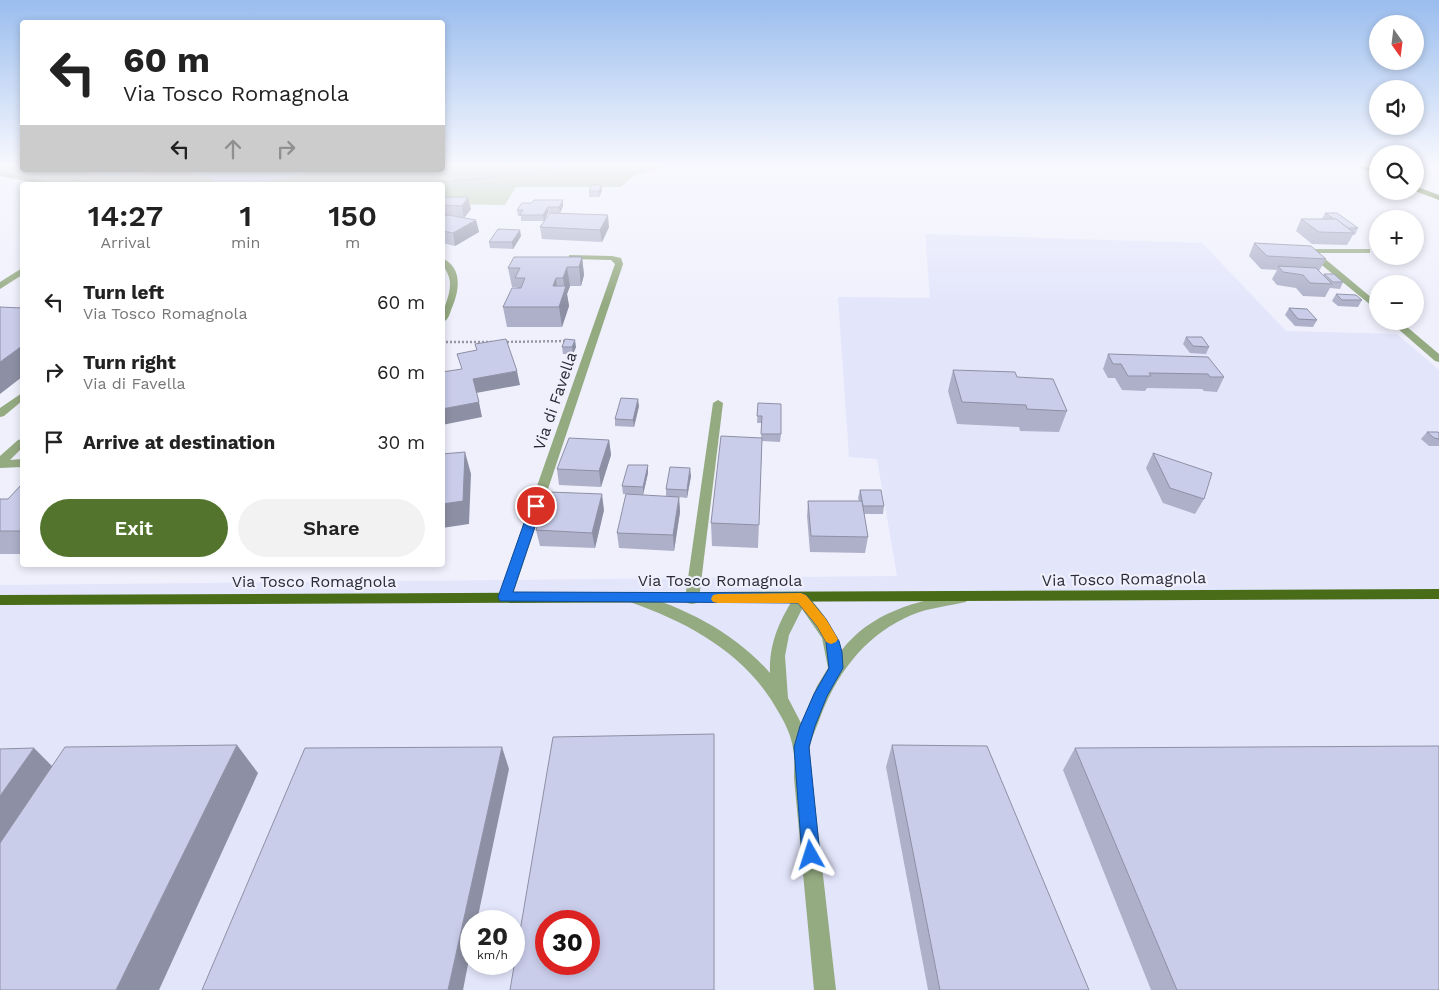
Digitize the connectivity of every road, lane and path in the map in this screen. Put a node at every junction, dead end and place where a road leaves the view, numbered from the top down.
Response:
1 (1366, 251) dead end
2 (572, 257) edge
3 (445, 262) edge
4 (20, 273) edge
5 (0, 286) edge
6 (1369, 300) edge
7 (445, 314) edge
8 (1405, 330) edge
9 (592, 341) junction
10 (445, 342) edge
11 (1439, 359) edge
12 (20, 398) edge
13 (718, 403) dead end
14 (0, 414) edge
15 (20, 444) edge
16 (0, 463) edge
17 (20, 463) edge
18 (1439, 594) edge
19 (505, 597) junction
20 (636, 598) junction
21 (801, 598) junction
22 (963, 598) junction
23 (692, 599) junction
24 (0, 600) edge
25 (836, 668) junction
26 (780, 698) junction
27 (802, 747) junction
28 (825, 990) edge

1 - 6 street
2 - 9 street, Via di Favella
3 - 7 street
4 - 5 street
8 - 11 street
9 - 10 path
9 - 19 street, Via di Favella
12 - 14 street
13 - 23 street
15 - 16 street
16 - 17 street
18 - 22 main road, Via Tosco Romagnola
19 - 20 main road, Via Tosco Romagnola
19 - 24 main road, Via Tosco Romagnola
20 - 23 main road, Via Tosco Romagnola
20 - 26 street
21 - 22 main road, Via Tosco Romagnola
21 - 23 main road, Via Tosco Romagnola
21 - 25 street
21 - 26 street
22 - 25 street
25 - 27 street
26 - 27 street
27 - 28 street

